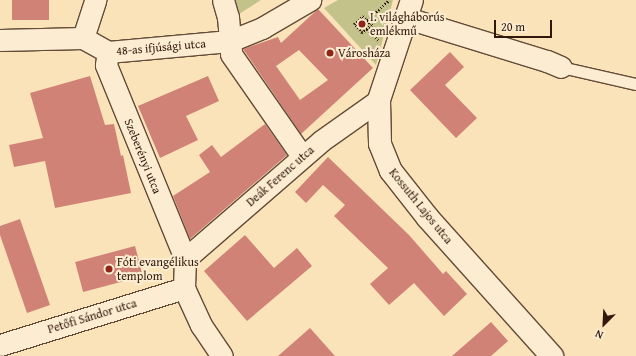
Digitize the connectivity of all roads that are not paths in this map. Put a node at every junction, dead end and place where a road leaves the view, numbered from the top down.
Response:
1 (95, 0) edge
2 (223, 0) edge
3 (310, 0) edge
4 (409, 9) edge
5 (84, 38) junction
6 (0, 40) edge
7 (230, 41) junction
8 (108, 52) junction
9 (561, 67) joint
10 (636, 84) edge
11 (379, 100) junction
12 (302, 156) junction
13 (184, 258) junction
14 (184, 288) junction
15 (0, 344) edge
16 (222, 356) edge
17 (552, 356) edge

1 - 5 street
2 - 7 street
3 - 7 street, 48-as ifjúsági utca
4 - 9 street
4 - 11 main road, Kossuth Lajos utca
5 - 6 street
5 - 8 street, 48-as ifjúsági utca
7 - 8 street, 48-as ifjúsági utca
7 - 12 street
8 - 13 street, Szeberényi utca
9 - 10 lane
11 - 12 street, Deák Ferenc utca
11 - 17 main road, Kossuth Lajos utca
12 - 13 street, Deák Ferenc utca
13 - 14 street
14 - 15 street, Petőfi Sándor utca
14 - 16 street

